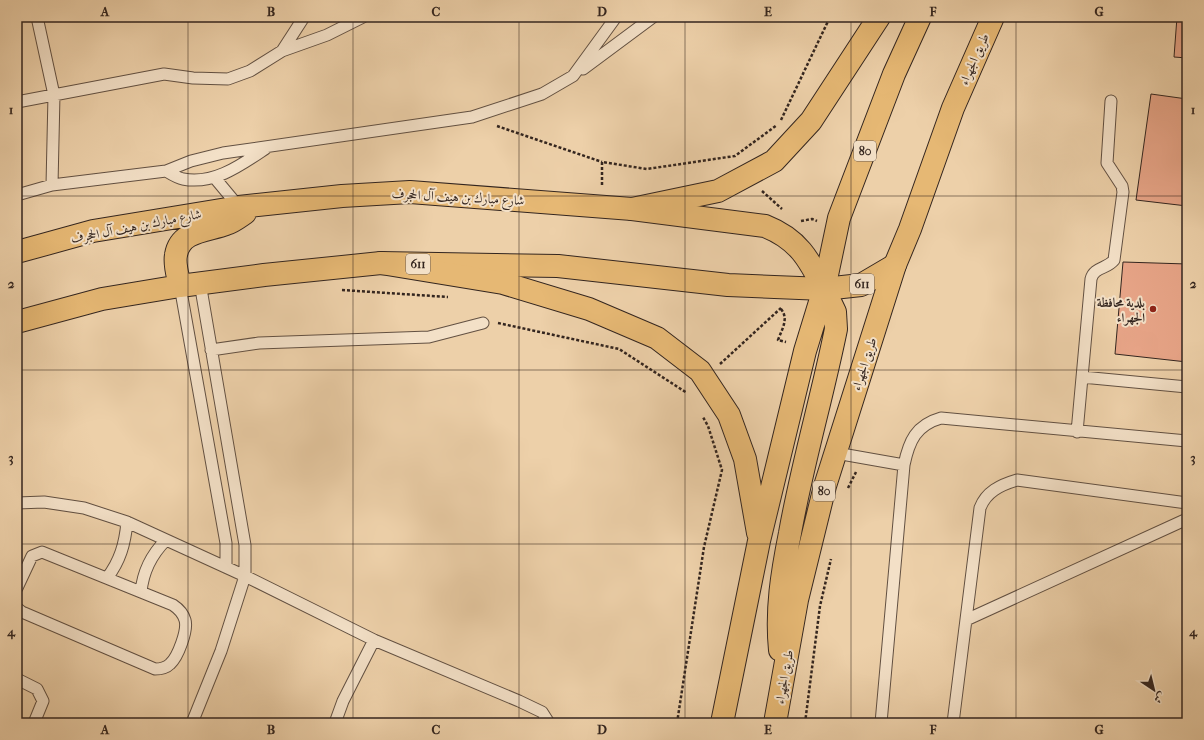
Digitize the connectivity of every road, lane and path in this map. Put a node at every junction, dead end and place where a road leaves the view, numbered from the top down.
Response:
1 (37, 17) edge
2 (304, 17) edge
3 (362, 17) edge
4 (616, 17) edge
5 (653, 17) edge
6 (830, 17) edge
7 (879, 17) edge
8 (920, 17) edge
9 (993, 17) edge
10 (282, 51) junction
11 (573, 76) junction
12 (54, 95) junction
13 (1110, 101) dead end
14 (17, 102) edge
15 (472, 117) junction
16 (268, 147) junction
17 (735, 156) junction
18 (602, 162) junction
19 (166, 171) junction
20 (750, 175) junction
21 (214, 177) junction
22 (52, 185) junction
23 (17, 195) edge
24 (602, 206) junction
25 (246, 207) junction
26 (632, 209) junction
27 (783, 210) dead end
28 (17, 252) edge
29 (380, 263) junction
30 (896, 265) junction
31 (190, 284) junction
32 (780, 288) junction
33 (824, 289) junction
34 (340, 290) dead end
35 (455, 297) dead end
36 (781, 309) junction
37 (17, 322) edge
38 (483, 323) joint
39 (813, 324) junction
40 (836, 329) junction
41 (778, 340) dead end
42 (211, 350) junction
43 (1082, 377) junction
44 (705, 378) junction
45 (1187, 387) edge
46 (700, 413) dead end
47 (1077, 432) junction
48 (1187, 442) edge
49 (836, 453) junction
50 (861, 457) junction
51 (904, 464) junction
52 (847, 491) dead end
53 (17, 503) edge
54 (1187, 503) edge
55 (1187, 519) edge
56 (127, 522) junction
57 (166, 540) junction
58 (759, 541) junction
59 (832, 553) dead end
60 (226, 567) junction
61 (245, 576) junction
62 (107, 578) junction
63 (17, 588) edge
64 (141, 592) junction
65 (17, 608) edge
66 (966, 620) junction
67 (374, 640) junction
68 (784, 677) junction
69 (17, 679) edge
70 (34, 723) edge
71 (192, 723) edge
72 (335, 723) edge
73 (549, 723) edge
74 (677, 723) edge
75 (722, 723) edge
76 (775, 723) edge
77 (805, 723) edge
78 (881, 723) edge
79 (953, 723) edge

1 - 12 lane
2 - 10 lane
3 - 10 lane
4 - 11 lane
5 - 11 lane
6 - 17 path
7 - 20 main road
8 - 33 main road, 80
9 - 30 main road, طريق الجهراء / 80
10 - 12 lane
11 - 15 lane
12 - 14 lane
12 - 22 lane
13 - 43 lane
15 - 16 lane
15 - 18 path
16 - 19 lane
16 - 21 lane
17 - 18 path
17 - 20 path
18 - 24 path
19 - 21 lane
19 - 22 lane
20 - 26 main road
20 - 27 path
21 - 25 lane
22 - 23 lane
24 - 25 main road, شارع مبارك بن هيف آل الحجرف
24 - 26 main road, شارع مبارك بن هيف آل الحجرف
25 - 28 main road, شارع مبارك بن هيف آل الحجرف
25 - 31 main road
26 - 33 main road, شارع مبارك بن هيف آل الحجرف
29 - 31 main road, 611
29 - 32 main road, 611
29 - 44 main road
30 - 33 main road, 611
30 - 49 main road, طريق الجهراء / 80
31 - 37 main road, 611
31 - 42 lane
31 - 60 lane
32 - 33 main road, 611
32 - 36 path
33 - 39 main road, 80
33 - 40 main road, شارع مبارك بن هيف آل الحجرف
34 - 35 path
36 - 41 path
36 - 44 path
38 - 42 lane
38 - 44 path
39 - 40 main road
39 - 58 main road, 80
40 - 68 main road
42 - 61 lane
43 - 45 lane
43 - 47 lane
44 - 58 main road
46 - 74 path
47 - 48 lane
47 - 51 lane
49 - 50 lane
49 - 68 main road, طريق الجهراء / 80
50 - 51 lane
50 - 52 path
51 - 78 lane
53 - 56 lane
54 - 66 lane
55 - 66 lane
56 - 57 lane
56 - 62 lane
57 - 60 lane
57 - 64 lane
58 - 75 main road, 80
59 - 77 path
60 - 61 lane
61 - 67 lane
61 - 71 lane
62 - 63 lane
62 - 64 lane
64 - 65 lane
66 - 79 lane
67 - 72 lane
67 - 73 lane
68 - 76 main road, طريق الجهراء / 80
69 - 70 lane

